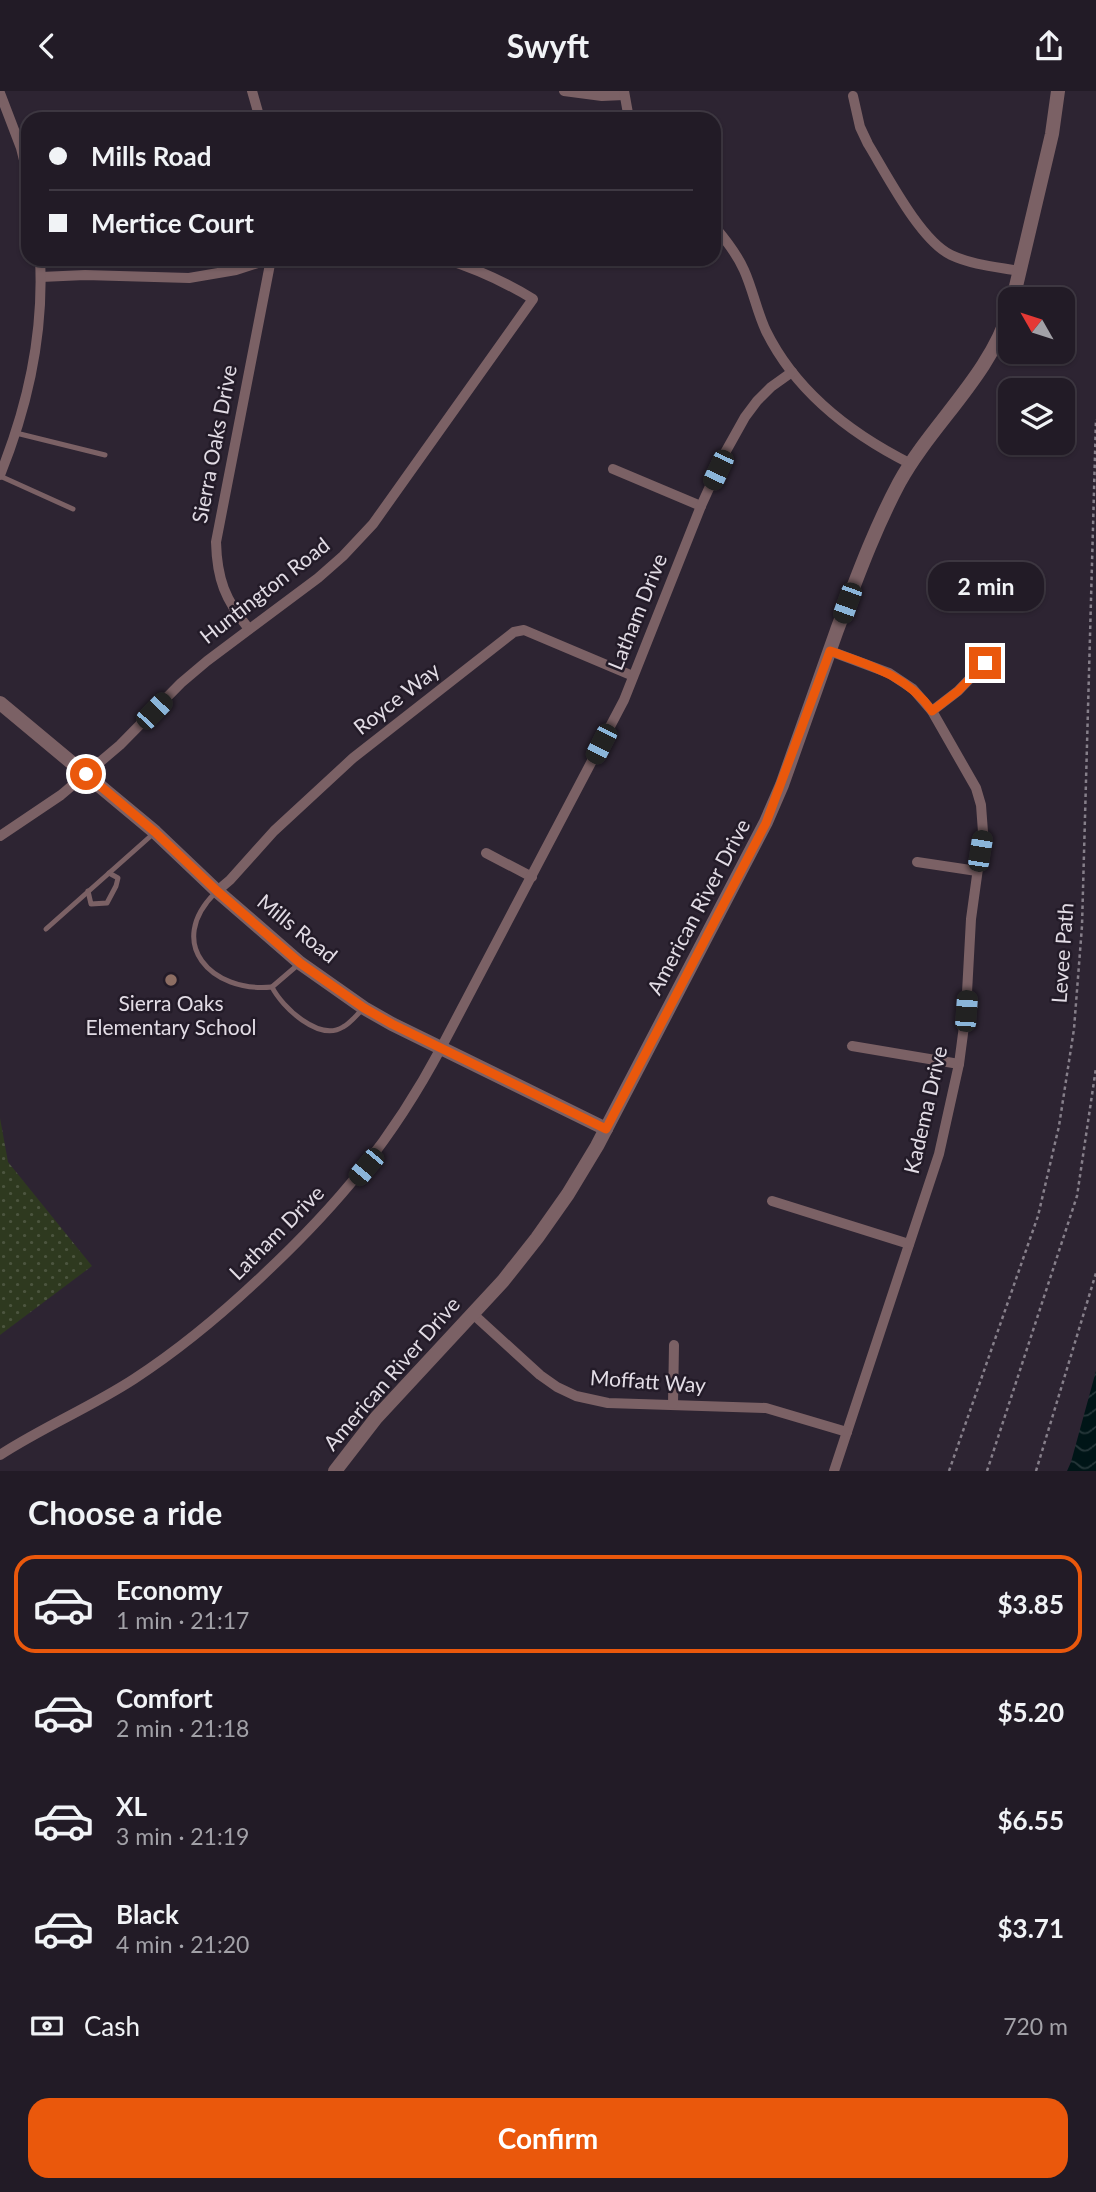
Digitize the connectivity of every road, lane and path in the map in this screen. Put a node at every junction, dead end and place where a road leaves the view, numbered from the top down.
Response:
1 (252, 91) edge
2 (564, 91) edge
3 (1058, 91) edge
4 (0, 93) edge
5 (624, 93) edge
6 (853, 96) dead end
7 (258, 112) edge
8 (628, 112) edge
9 (21, 148) edge
10 (721, 234) edge
11 (40, 266) edge
12 (248, 266) edge
13 (269, 266) edge
14 (467, 266) edge
15 (1020, 271) junction
16 (41, 277) junction
17 (1016, 287) edge
18 (998, 339) edge
19 (792, 372) junction
20 (1096, 419) edge
21 (16, 433) junction
22 (105, 455) dead end
23 (911, 464) junction
24 (613, 470) dead end
25 (0, 475) edge
26 (701, 506) junction
27 (73, 509) dead end
28 (249, 629) junction
29 (830, 651) junction
30 (985, 663) dead end
31 (634, 676) junction
32 (0, 703) edge
33 (932, 711) junction
34 (86, 774) junction
35 (155, 832) junction
36 (0, 836) edge
37 (486, 853) dead end
38 (916, 862) dead end
39 (977, 871) junction
40 (109, 873) junction
41 (532, 877) junction
42 (88, 891) junction
43 (217, 891) junction
44 (46, 929) dead end
45 (300, 963) junction
46 (272, 987) junction
47 (364, 1008) junction
48 (852, 1046) dead end
49 (442, 1048) junction
50 (959, 1064) junction
51 (1096, 1068) edge
52 (606, 1129) junction
53 (772, 1202) dead end
54 (909, 1244) junction
55 (1096, 1273) edge
56 (473, 1314) junction
57 (674, 1345) dead end
58 (673, 1404) junction
59 (847, 1432) junction
60 (0, 1455) edge
61 (335, 1471) edge
62 (834, 1471) edge
63 (949, 1471) edge
64 (987, 1471) edge
65 (1036, 1471) edge

1 - 7 street
2 - 5 street
3 - 15 street
4 - 9 street
5 - 8 street
6 - 15 street
10 - 19 street
11 - 16 street
12 - 16 street
13 - 28 street, Sierra Oaks Drive
14 - 28 street, Huntington Road
15 - 17 street
16 - 21 street
18 - 23 street, American River Drive
19 - 23 street
19 - 26 street, Latham Drive
20 - 63 path, Levee Path
21 - 22 lane
21 - 25 street
23 - 29 street, American River Drive
24 - 26 street
25 - 27 lane
26 - 31 street, Latham Drive
28 - 34 street, Huntington Road
29 - 33 street, Kadema Drive
29 - 52 street, American River Drive
30 - 33 street
31 - 41 street, Latham Drive
31 - 43 street, Royce Way
32 - 34 street, Mills Road
33 - 39 street, Kadema Drive
34 - 35 street, Mills Road
34 - 36 street, Huntington Road
35 - 40 lane
35 - 43 street, Mills Road
37 - 41 street
38 - 39 street
39 - 50 street, Kadema Drive
40 - 42 lane
40 - 42 lane
41 - 49 street, Latham Drive
42 - 44 lane
43 - 45 street, Mills Road
43 - 46 lane
45 - 46 lane
45 - 47 street, Mills Road
46 - 47 lane
47 - 49 street, Mills Road
48 - 50 street
49 - 52 street, Mills Road
49 - 60 street, Latham Drive
50 - 54 street, Kadema Drive
51 - 64 path
52 - 56 street, American River Drive
53 - 54 street
54 - 59 street, Kadema Drive
55 - 65 path
56 - 58 street, Moffatt Way
56 - 61 street, American River Drive
57 - 58 street
58 - 59 street, Moffatt Way
59 - 62 street, Kadema Drive

